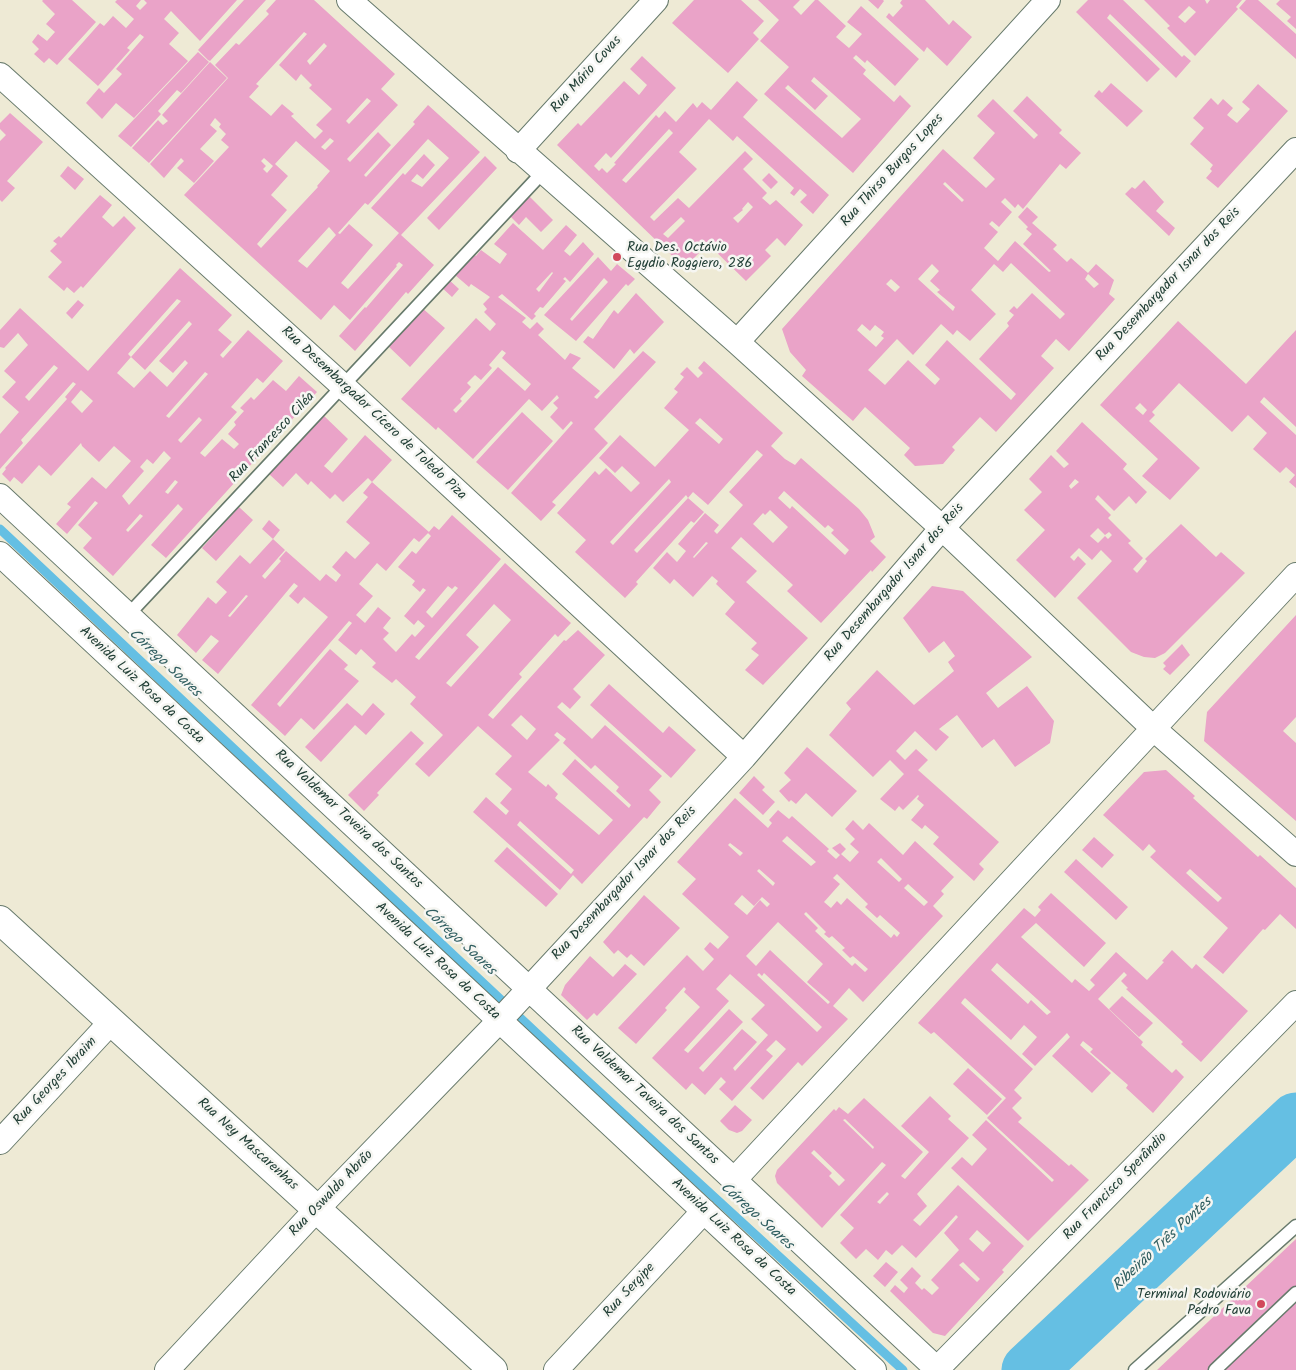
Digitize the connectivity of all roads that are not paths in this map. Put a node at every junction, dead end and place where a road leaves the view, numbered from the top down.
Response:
1 (350, 0) edge
2 (656, 0) edge
3 (1048, 0) edge
4 (0, 75) edge
5 (1296, 150) edge
6 (518, 151) junction
7 (543, 172) junction
8 (737, 342) junction
9 (343, 386) junction
10 (0, 496) edge
11 (942, 528) junction
12 (0, 554) edge
13 (1296, 575) edge
14 (128, 615) junction
15 (1155, 730) junction
16 (744, 757) junction
17 (1296, 854) edge
18 (0, 920) edge
19 (523, 994) junction
20 (1296, 1003) edge
21 (500, 1019) junction
22 (112, 1022) junction
23 (0, 1142) edge
24 (734, 1180) junction
25 (317, 1209) junction
26 (704, 1212) junction
27 (1296, 1226) edge
28 (1296, 1293) edge
29 (168, 1370) edge
30 (493, 1370) edge
31 (556, 1370) edge
32 (874, 1370) edge
33 (936, 1370) edge
34 (1135, 1370) edge
35 (1215, 1370) edge

1 - 6 street
2 - 6 street, Rua Mário Covas
3 - 8 street, Rua Thirso Burgos Lopes
4 - 9 street, Rua Desembargador Cícero de Toledo Piza
5 - 11 street, Rua Desembargador Isnar dos Reis
6 - 7 street
7 - 8 street
7 - 9 lane, Rua Francesco Ciléa
8 - 11 street
9 - 14 lane, Rua Francesco Ciléa
9 - 16 street, Rua Desembargador Cícero de Toledo Piza
10 - 14 street, Rua Valdemar Taveira dos Santos
11 - 15 street
11 - 16 street, Rua Desembargador Isnar dos Reis
12 - 21 street, Avenida Luiz Rosa da Costa
13 - 15 street
14 - 19 street, Rua Valdemar Taveira dos Santos
15 - 17 street
15 - 24 street
16 - 19 street, Rua Desembargador Isnar dos Reis
18 - 22 street, Rua Ney Mascarenhas
19 - 21 street, Rua Desembargador Isnar dos Reis
19 - 24 street, Rua Valdemar Taveira dos Santos
20 - 33 street, Rua Francisco Sperândio
21 - 25 street, Rua Oswaldo Abrão
21 - 26 street, Avenida Luiz Rosa da Costa
22 - 23 street, Rua Georges Ibraim
22 - 25 street, Rua Ney Mascarenhas
24 - 33 street, Rua Valdemar Taveira dos Santos
25 - 29 street, Rua Oswaldo Abrão
25 - 30 street, Rua Ney Mascarenhas
26 - 31 street, Rua Sergipe
26 - 32 street, Avenida Luiz Rosa da Costa
27 - 34 lane
28 - 35 lane

